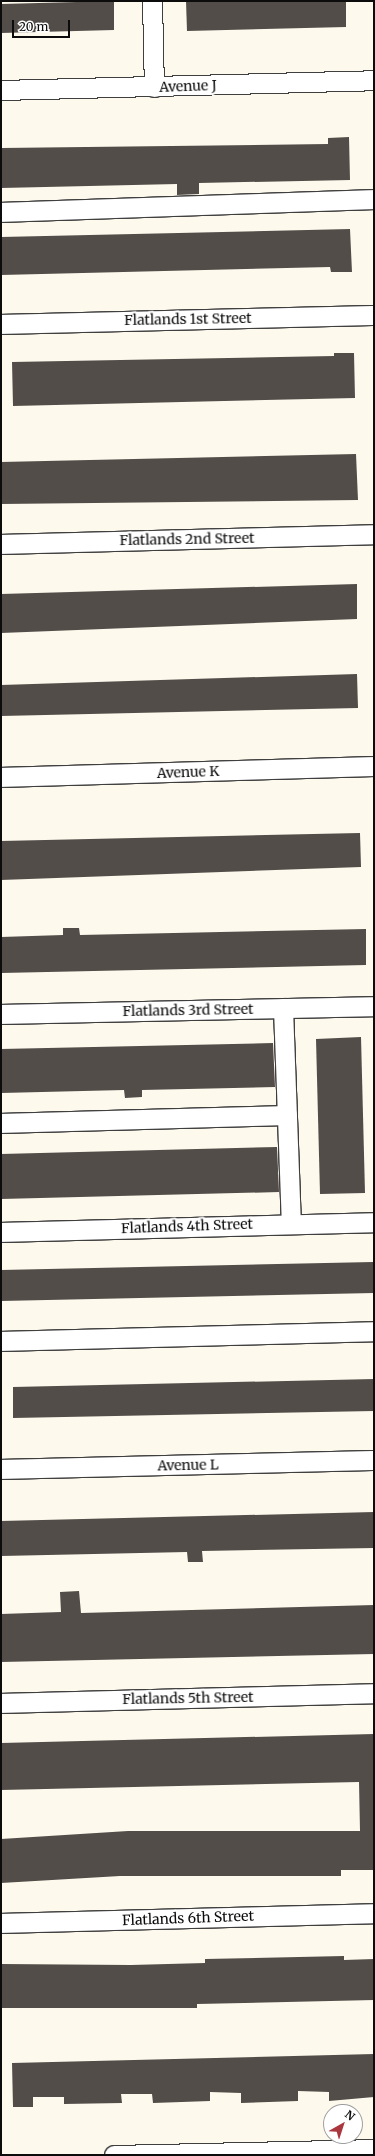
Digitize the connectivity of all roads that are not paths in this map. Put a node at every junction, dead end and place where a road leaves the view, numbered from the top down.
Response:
1 (152, 1) edge
2 (374, 80) edge
3 (154, 87) junction
4 (1, 90) edge
5 (374, 199) edge
6 (1, 212) edge
7 (374, 315) edge
8 (1, 324) edge
9 (374, 534) edge
10 (1, 544) edge
11 (374, 766) edge
12 (1, 777) edge
13 (374, 1006) edge
14 (283, 1008) junction
15 (1, 1014) edge
16 (287, 1116) junction
17 (1, 1123) edge
18 (374, 1222) edge
19 (292, 1223) junction
20 (1, 1232) edge
21 (374, 1332) edge
22 (1, 1341) edge
23 (374, 1460) edge
24 (1, 1469) edge
25 (374, 1693) edge
26 (1, 1703) edge
27 (374, 1913) edge
28 (1, 1923) edge
29 (374, 2149) edge
30 (114, 2155) edge

1 - 3 street
2 - 3 street, Avenue J
3 - 4 street, Avenue J
5 - 6 street
7 - 8 street, Flatlands 1st Street
9 - 10 street, Flatlands 2nd Street
11 - 12 street, Avenue K
13 - 14 street, Flatlands 3rd Street
14 - 15 street, Flatlands 3rd Street
14 - 16 street
16 - 17 street
16 - 19 street
18 - 19 street, Flatlands 4th Street
19 - 20 street, Flatlands 4th Street
21 - 22 street
23 - 24 street, Avenue L
25 - 26 street, Flatlands 5th Street
27 - 28 street, Flatlands 6th Street
29 - 30 street

